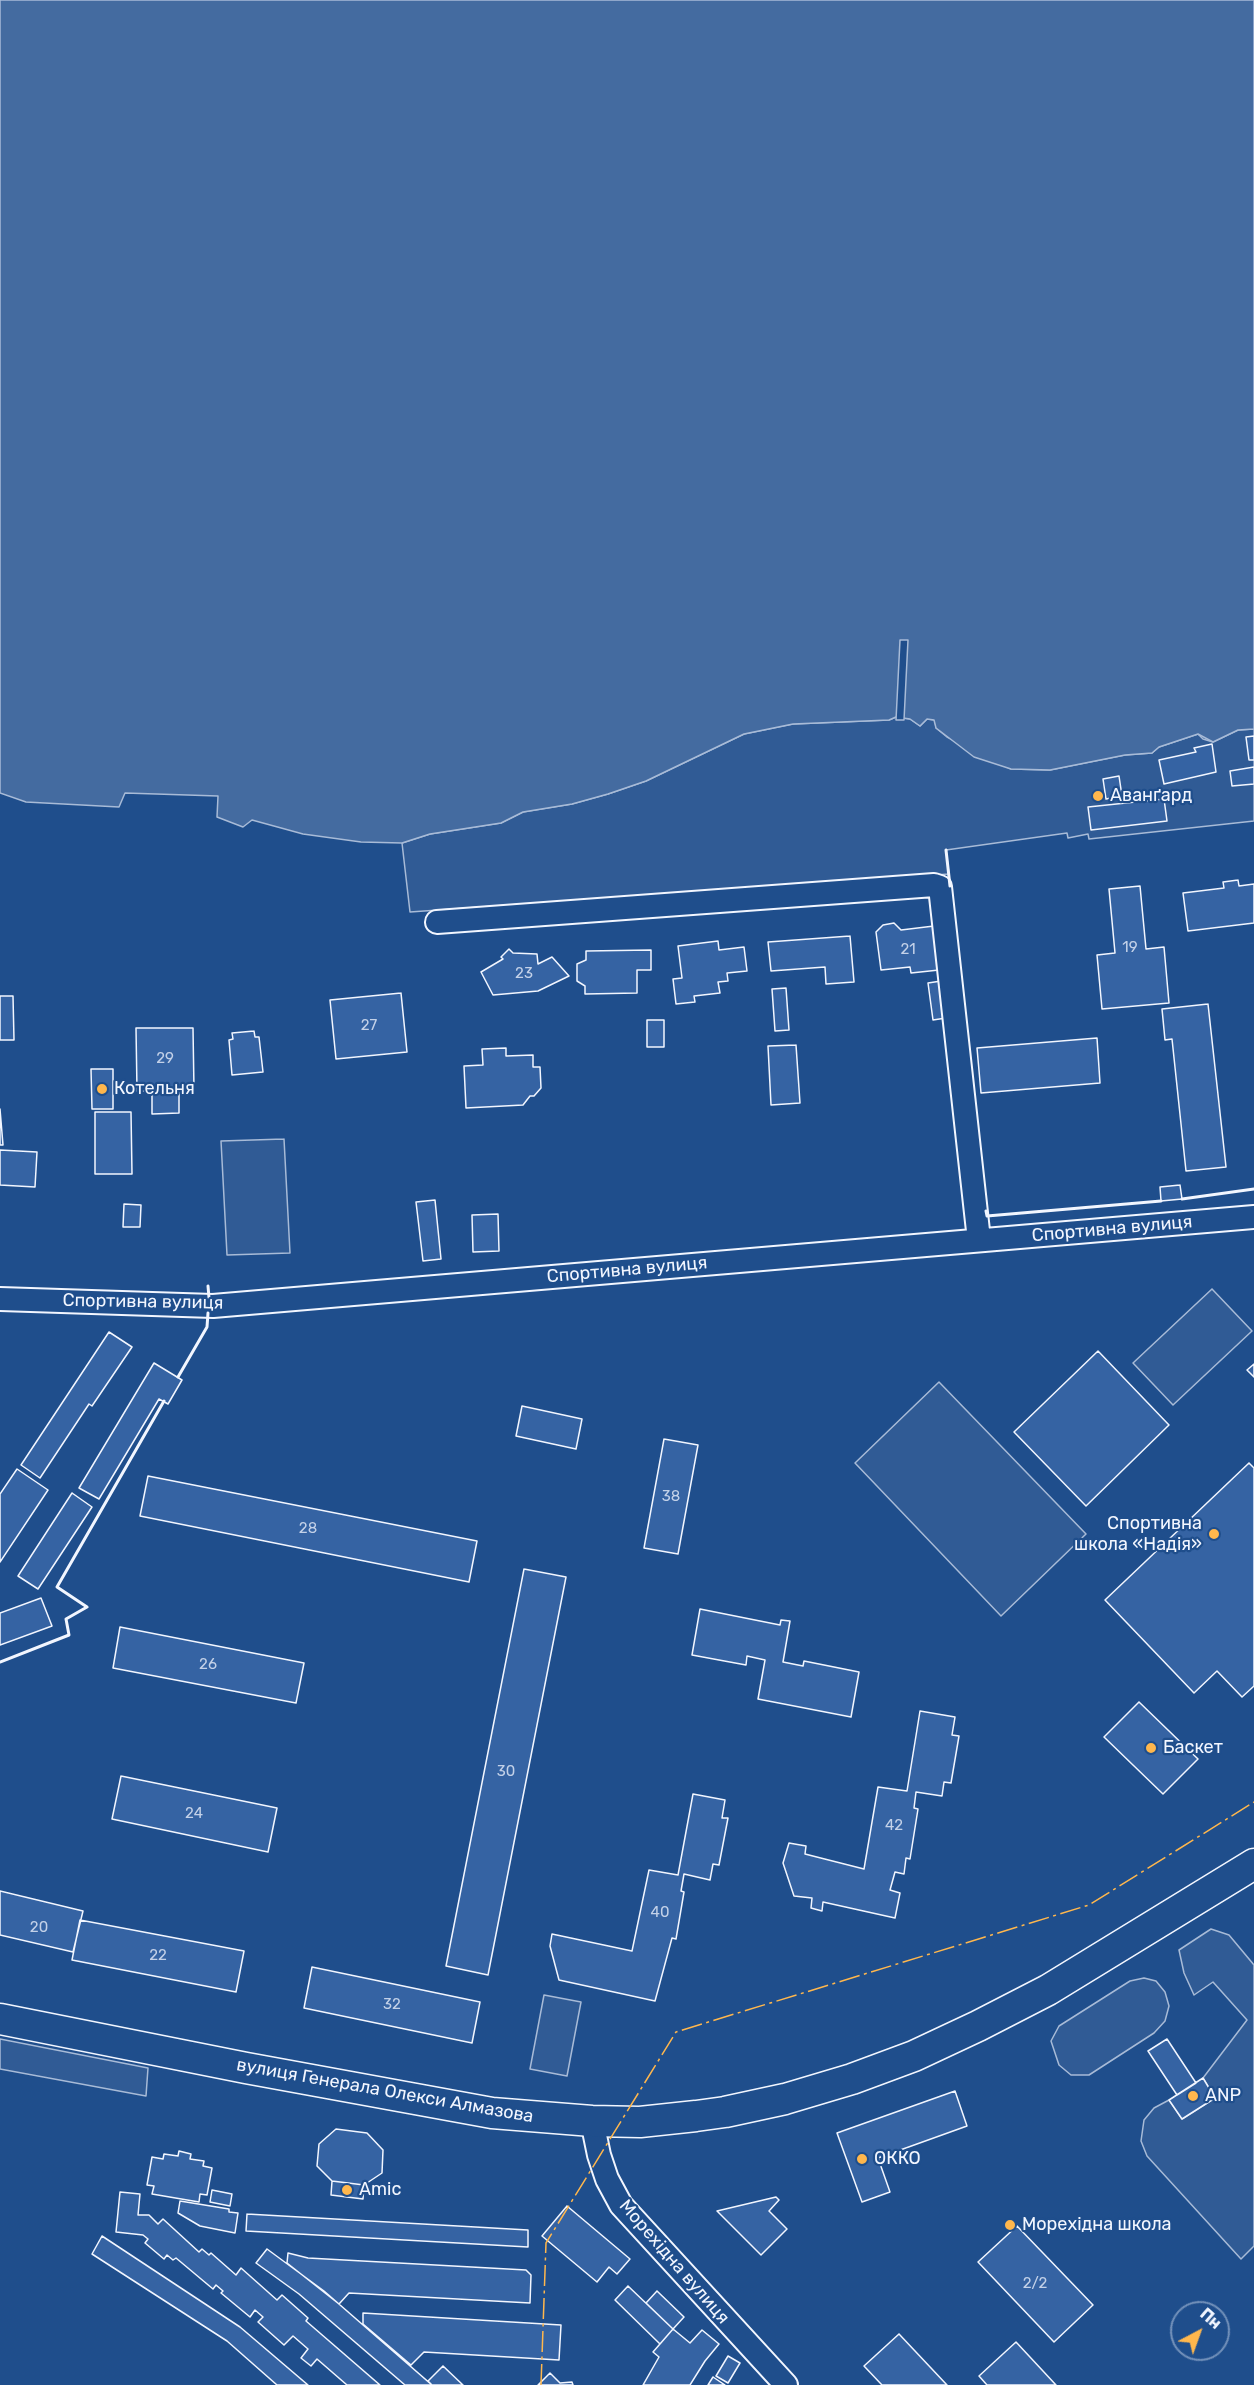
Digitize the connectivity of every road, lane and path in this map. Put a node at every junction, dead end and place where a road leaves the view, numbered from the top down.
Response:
1 (437, 922) dead end
2 (1254, 1217) edge
3 (979, 1240) junction
4 (0, 1299) edge
5 (1254, 1864) edge
6 (0, 2019) edge
7 (592, 2121) junction
8 (786, 2385) edge

1 - 3 street
2 - 3 street, Спортивна вулиця
3 - 4 street, Спортивна вулиця
5 - 7 main road, вулиця Генерала Олекси Алмазова
6 - 7 main road, вулиця Генерала Олекси Алмазова
7 - 8 street, Морехідна вулиця

